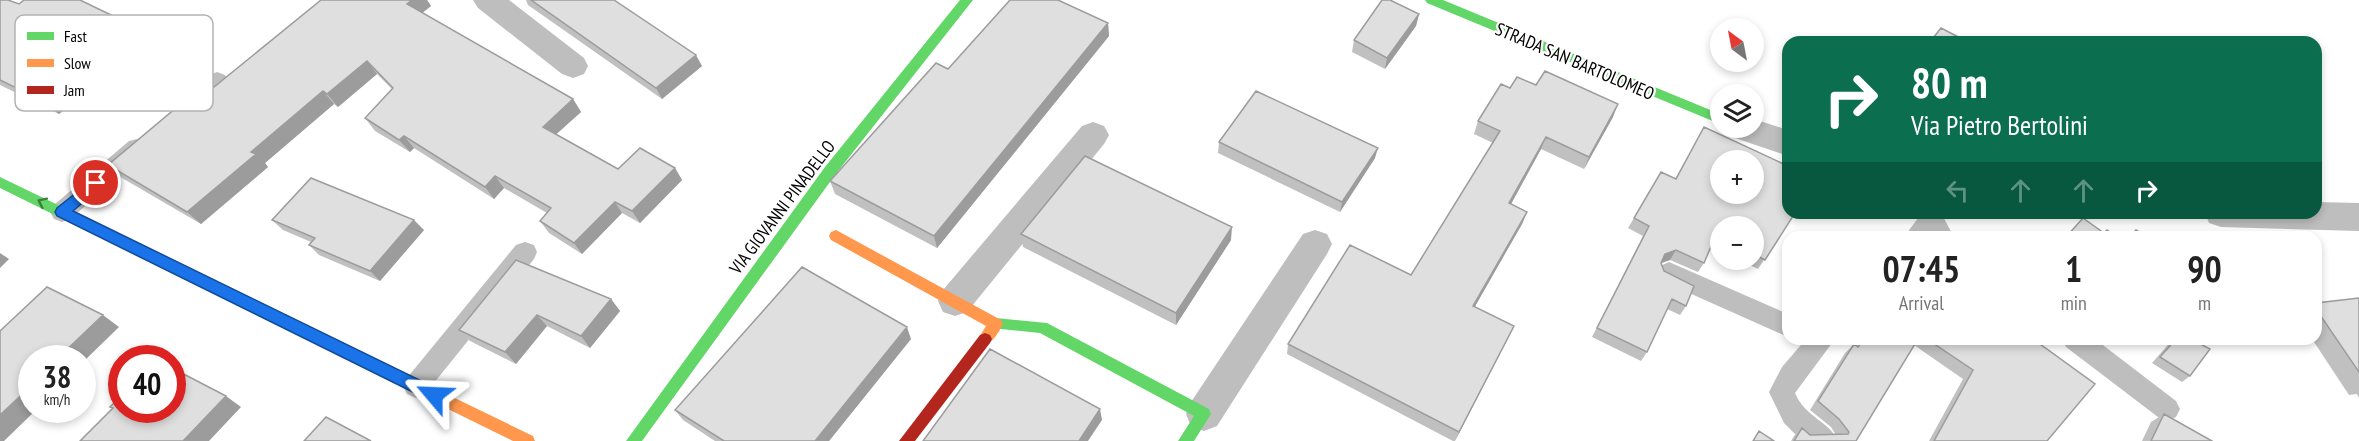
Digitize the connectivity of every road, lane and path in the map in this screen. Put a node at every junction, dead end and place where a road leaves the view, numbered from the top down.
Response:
1 (488, 0) edge
2 (967, 0) edge
3 (1431, 0) edge
4 (573, 66) dead end
5 (217, 81) edge
6 (213, 84) edge
7 (181, 111) edge
8 (1710, 115) edge
9 (171, 119) edge
10 (153, 135) edge
11 (1092, 135) dead end
12 (1764, 135) edge
13 (1782, 141) edge
14 (0, 182) edge
15 (62, 212) junction
16 (2322, 216) edge
17 (2359, 217) edge
18 (836, 236) dead end
19 (1315, 244) dead end
20 (525, 252) dead end
21 (1669, 273) edge
22 (955, 301) junction
23 (1782, 323) edge
24 (996, 324) junction
25 (1816, 345) edge
26 (2083, 345) edge
27 (416, 386) junction
28 (2167, 409) dead end
29 (1195, 428) edge
30 (528, 441) edge
31 (633, 441) edge
32 (906, 441) edge
33 (1825, 441) edge

1 - 4 street
2 - 31 street, VIA GIOVANNI PINADELLO
3 - 8 street, STRADA SAN BARTOLOMEO
5 - 6 lane
7 - 9 lane
10 - 15 lane
11 - 22 street
12 - 13 street
15 -> 14 street
15 - 27 street
16 - 17 street
18 - 22 street
19 - 29 street
20 - 27 lane
21 - 23 lane
22 - 24 street
24 - 29 street
24 - 32 street
25 - 33 lane
26 - 28 lane
27 - 30 street

